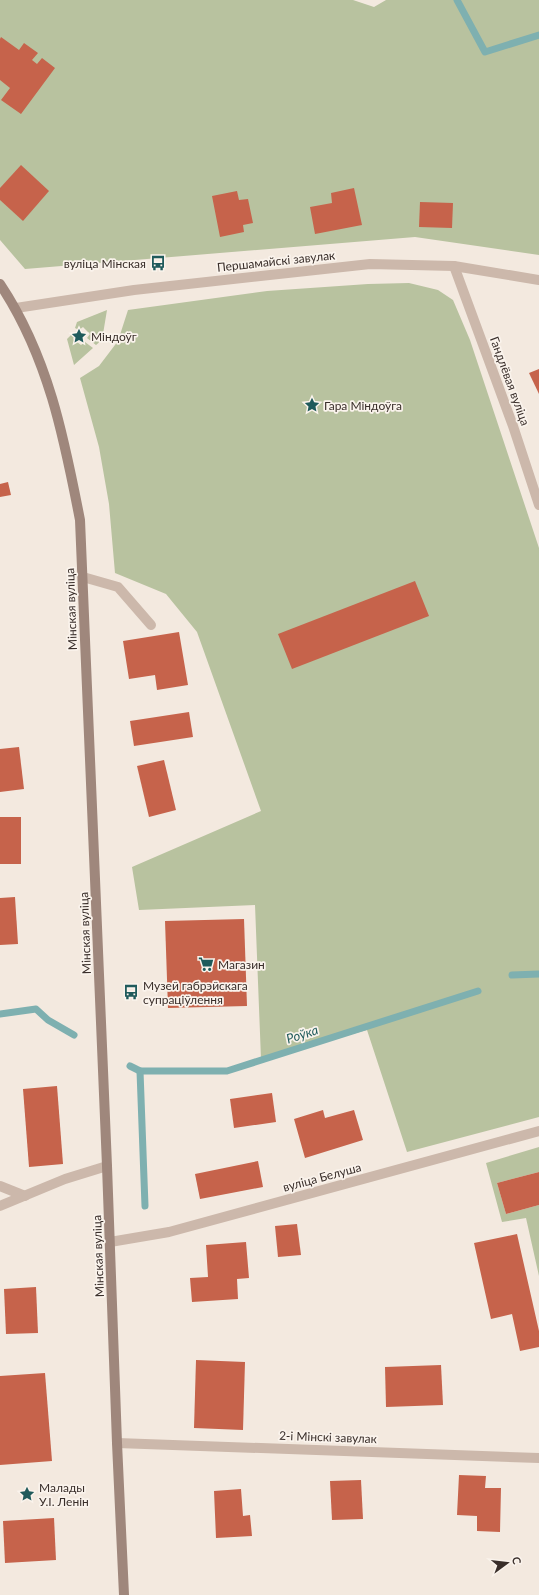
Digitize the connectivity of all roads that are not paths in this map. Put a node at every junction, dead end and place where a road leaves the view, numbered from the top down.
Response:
1 (454, 266) junction
2 (539, 280) edge
3 (0, 284) edge
4 (16, 308) junction
5 (539, 504) edge
6 (83, 577) junction
7 (151, 625) dead end
8 (539, 1132) edge
9 (107, 1166) junction
10 (0, 1186) edge
11 (25, 1196) junction
12 (0, 1206) edge
13 (110, 1242) junction
14 (117, 1443) junction
15 (539, 1458) edge
16 (124, 1595) edge

1 - 2 street, Першамайскі завулак
1 - 4 street, Першамайскі завулак
1 - 5 street, Гандлёвая вуліца
3 - 4 street, Мінская вуліца
4 - 6 street, Мінская вуліца
6 - 7 street
6 - 9 street, Мінская вуліца
8 - 13 street, вуліца Белуша
9 - 11 street
9 - 13 street, Мінская вуліца
10 - 11 street
11 - 12 street
13 - 14 street, Мінская вуліца
14 - 15 street, 2-і Мінскі завулак
14 - 16 street, Мінская вуліца

